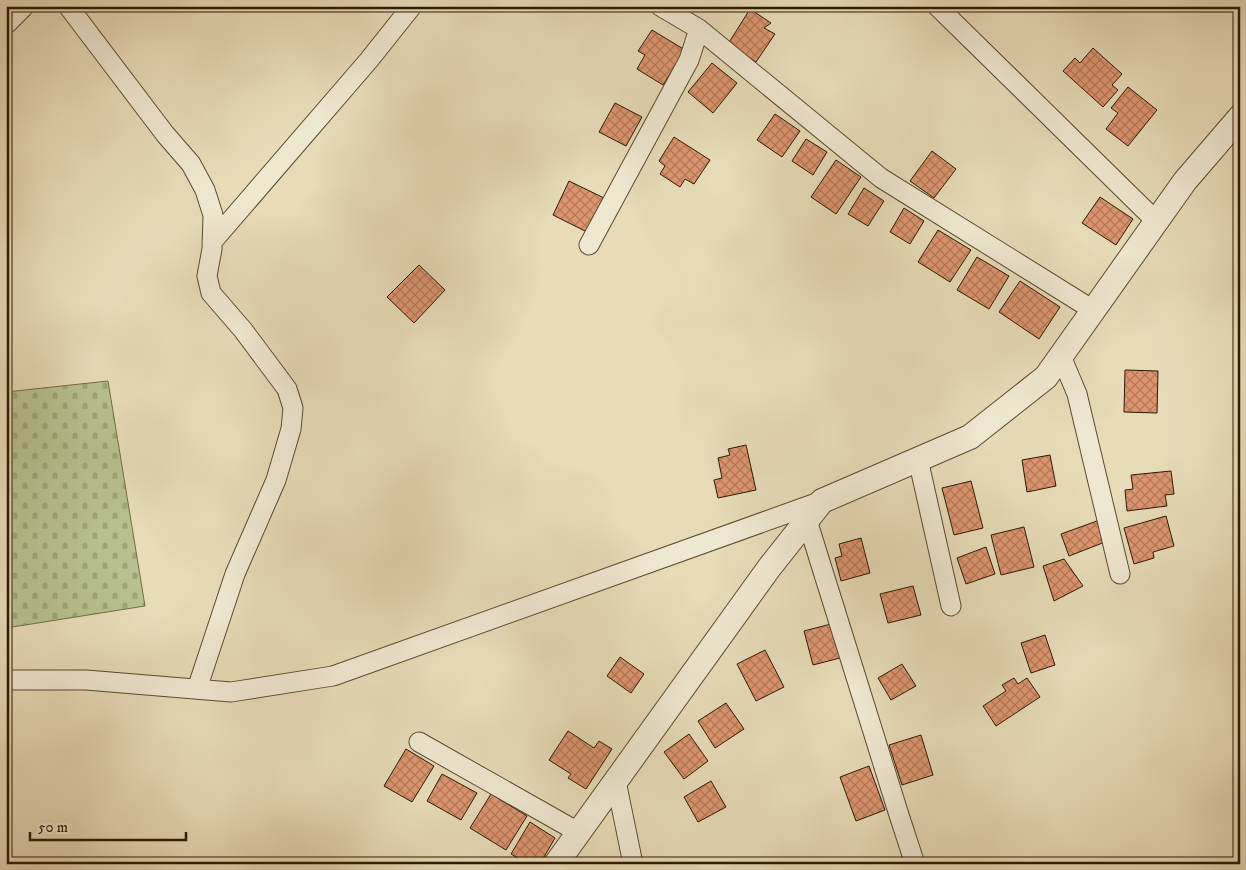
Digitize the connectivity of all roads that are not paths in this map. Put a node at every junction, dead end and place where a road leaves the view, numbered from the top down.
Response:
1 (21, 6) edge
2 (68, 6) edge
3 (412, 6) edge
4 (660, 6) edge
5 (937, 6) edge
6 (6, 21) edge
7 (699, 28) junction
8 (1240, 117) edge
9 (1156, 221) junction
10 (212, 242) junction
11 (590, 245) dead end
12 (1093, 310) junction
13 (1061, 356) junction
14 (918, 459) junction
15 (822, 501) junction
16 (807, 520) junction
17 (1120, 574) dead end
18 (950, 606) dead end
19 (6, 680) edge
20 (197, 689) junction
21 (419, 742) dead end
22 (616, 781) junction
23 (578, 832) junction
24 (556, 864) edge
25 (633, 864) edge
26 (916, 864) edge

1 - 6 street
2 - 10 street
3 - 10 street
4 - 7 street
5 - 9 street
7 - 11 street
7 - 12 street
8 - 9 street
9 - 12 street
10 - 20 street
12 - 13 street
13 - 14 street
13 - 17 street
14 - 15 street
14 - 18 street
15 - 16 street
15 - 20 street
16 - 22 street
16 - 26 street
19 - 20 street
21 - 23 street
22 - 23 street
22 - 25 street
23 - 24 street

